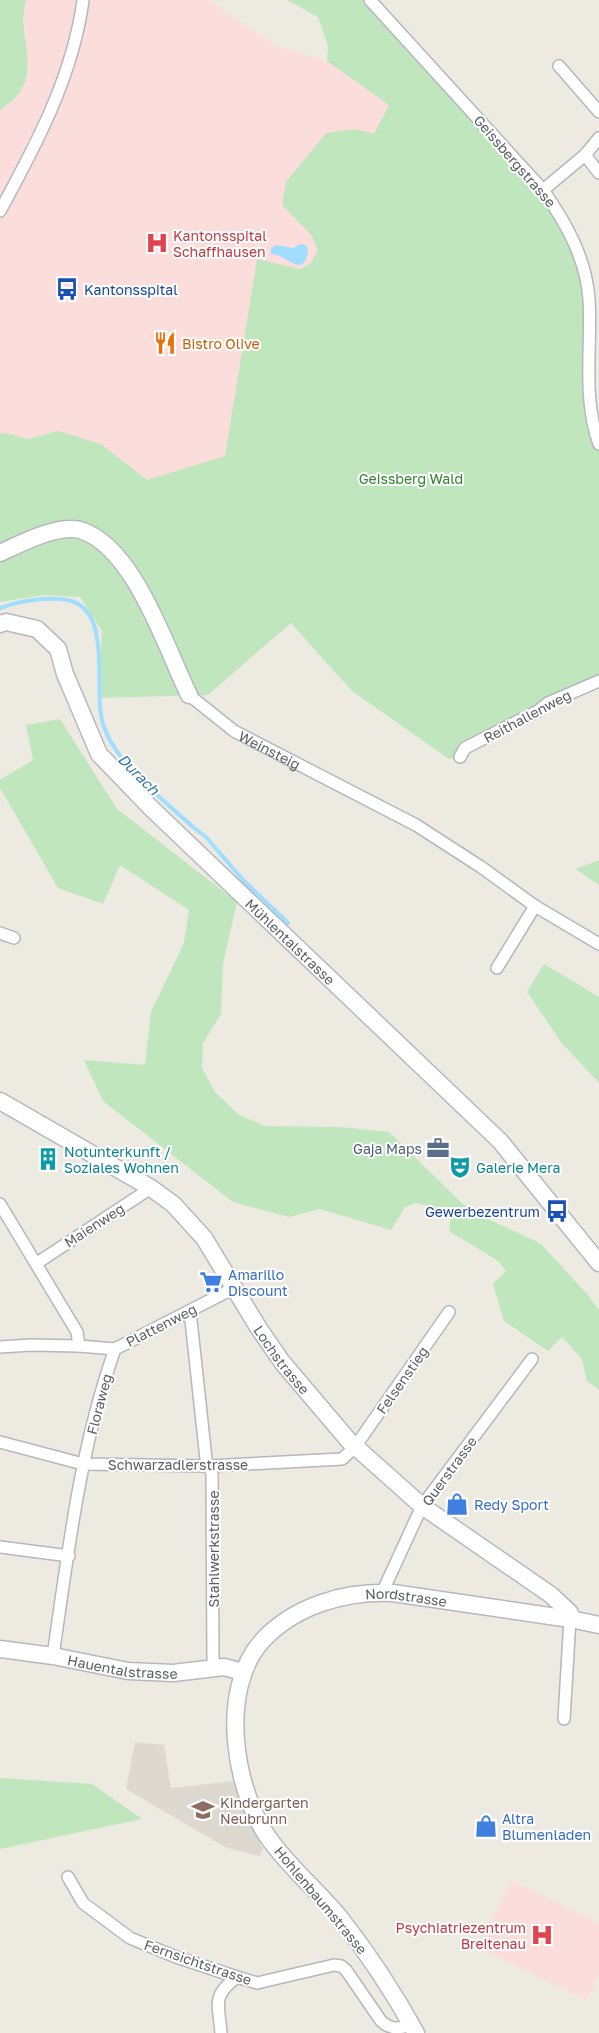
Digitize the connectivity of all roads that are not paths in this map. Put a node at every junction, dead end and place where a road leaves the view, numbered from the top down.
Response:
1 (83, 0) edge
2 (370, 0) edge
3 (559, 66) dead end
4 (599, 112) edge
5 (599, 138) edge
6 (586, 155) junction
7 (599, 173) edge
8 (544, 190) junction
9 (0, 211) edge
10 (594, 393) edge
11 (599, 444) edge
12 (0, 553) edge
13 (0, 624) edge
14 (599, 681) edge
15 (189, 695) joint
16 (460, 757) dead end
17 (535, 906) junction
18 (0, 933) edge
19 (14, 938) dead end
20 (599, 944) edge
21 (497, 968) dead end
22 (0, 1101) edge
23 (151, 1188) junction
24 (0, 1204) edge
25 (37, 1263) junction
26 (599, 1263) edge
27 (234, 1288) junction
28 (190, 1310) junction
29 (449, 1312) dead end
30 (79, 1346) junction
31 (0, 1347) edge
32 (115, 1349) junction
33 (532, 1359) dead end
34 (0, 1442) edge
35 (355, 1447) junction
36 (83, 1464) junction
37 (209, 1466) junction
38 (422, 1506) junction
39 (0, 1548) edge
40 (69, 1556) junction
41 (382, 1593) junction
42 (570, 1619) junction
43 (599, 1626) edge
44 (0, 1649) edge
45 (53, 1656) junction
46 (215, 1668) junction
47 (243, 1672) junction
48 (564, 1719) dead end
49 (68, 1877) dead end
50 (237, 1977) junction
51 (414, 2029) edge
52 (221, 2033) edge

1 - 9 street
2 - 8 street, Geissbergstrasse
3 - 4 street
5 - 6 street
6 - 7 street
6 - 8 street
8 - 10 street, Geissbergstrasse
10 - 11 street, Geissbergstrasse
12 - 15 street, Weinsteig
13 - 26 street, Mühlentalstrasse
14 - 16 street, Reithallenweg
15 - 17 street, Weinsteig
17 - 20 street, Weinsteig
17 - 21 street
18 - 19 street
22 - 23 street, Lochstrasse
23 - 25 street, Maienweg
23 - 27 street, Lochstrasse
24 - 25 street
25 - 30 street
27 - 28 street, Plattenweg
27 - 35 street, Lochstrasse
28 - 32 street, Plattenweg
28 - 37 street, Stahlwerkstrasse
29 - 35 street, Felsenstieg
30 - 31 street
30 - 32 street
32 - 36 street, Floraweg
33 - 38 street, Querstrasse
34 - 36 street, Schwarzadlerstrasse
35 - 37 street, Schwarzadlerstrasse
35 - 38 street, Lochstrasse
36 - 37 street, Schwarzadlerstrasse
36 - 40 street, Floraweg
37 - 46 street, Stahlwerkstrasse
38 - 41 street, Querstrasse
38 - 42 street, Lochstrasse
39 - 40 street
40 - 45 street, Floraweg
41 - 42 street, Nordstrasse
41 - 47 street, Nordstrasse
42 - 43 street, Nordstrasse
42 - 48 street
44 - 45 street, Hauentalstrasse
45 - 46 street, Hauentalstrasse
46 - 47 street, Hauentalstrasse
47 - 51 street, Hohlenbaumstrasse
49 - 50 street, Fernsichtstrasse
50 - 51 street, Fernsichtstrasse
50 - 52 street

